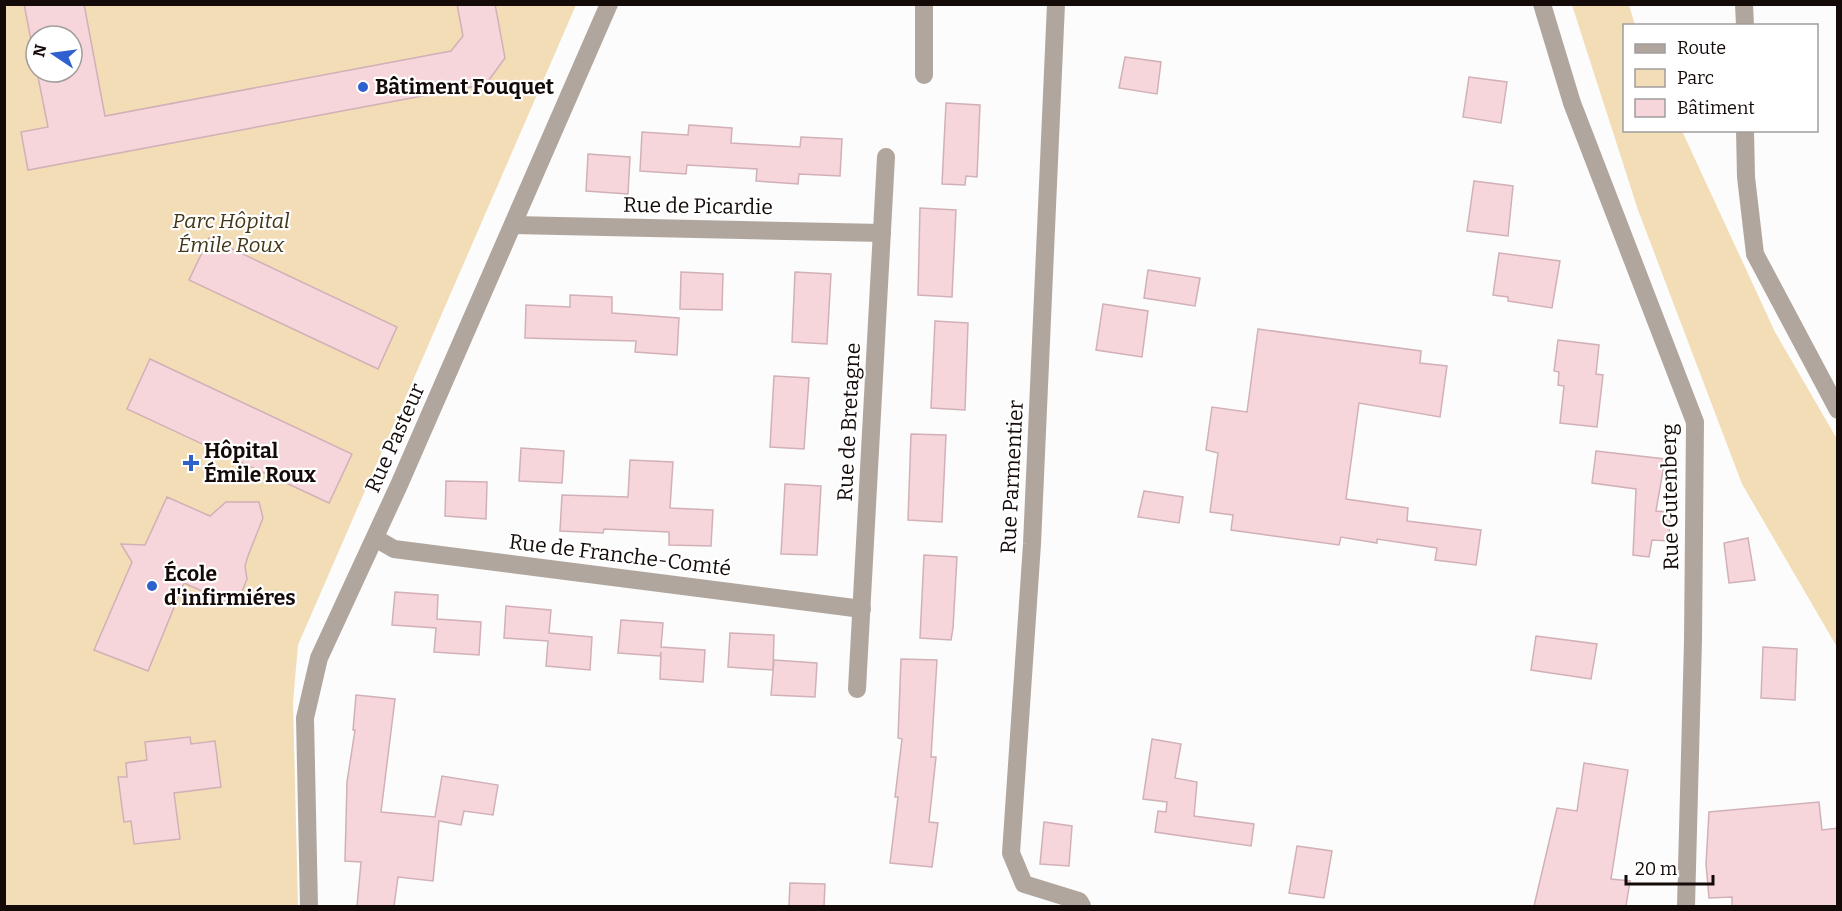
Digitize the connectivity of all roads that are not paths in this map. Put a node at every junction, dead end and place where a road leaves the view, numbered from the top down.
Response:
1 (609, 4) edge
2 (924, 4) edge
3 (1056, 4) edge
4 (1542, 4) edge
5 (1744, 4) edge
6 (1745, 24) edge
7 (924, 75) dead end
8 (1745, 132) edge
9 (886, 157) dead end
10 (513, 225) junction
11 (882, 233) junction
12 (1838, 410) edge
13 (375, 538) junction
14 (862, 609) junction
15 (857, 689) dead end
16 (309, 906) edge
17 (1082, 906) edge
18 (1686, 906) edge

1 - 10 street, Rue Pasteur
2 - 7 street
3 - 17 street, Rue Parmentier
4 - 18 street, Rue Gutenberg
5 - 6 street
8 - 12 street
9 - 11 street, Rue de Bretagne
10 - 11 street, Rue de Picardie
10 - 13 street, Rue Pasteur
11 - 14 street, Rue de Bretagne
13 - 14 street, Rue de Franche-Comté
13 - 16 street, Rue Pasteur
14 - 15 street, Rue de Bretagne

